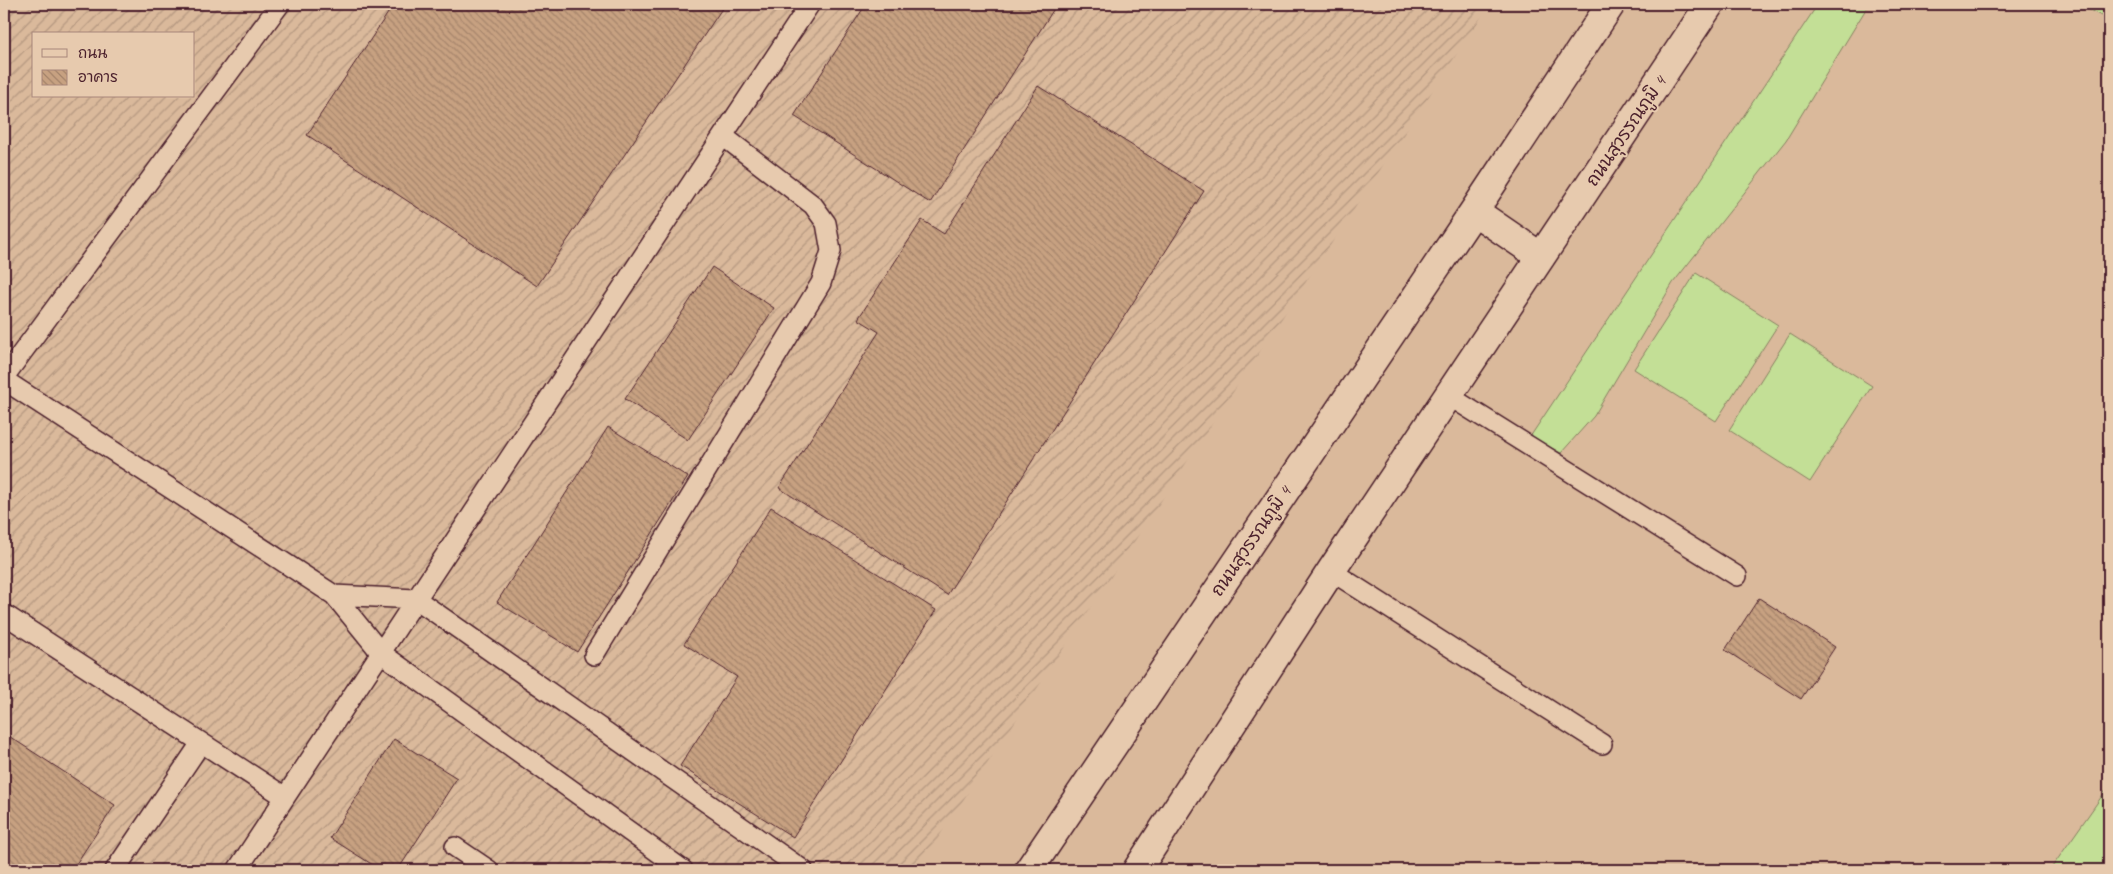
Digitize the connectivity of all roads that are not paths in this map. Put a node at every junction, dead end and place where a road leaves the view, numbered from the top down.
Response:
1 (280, 4) edge
2 (810, 4) edge
3 (1611, 4) edge
4 (1710, 4) edge
5 (723, 136) junction
6 (1474, 211) junction
7 (1541, 257) junction
8 (4, 379) edge
9 (1449, 396) junction
10 (1331, 571) junction
11 (1737, 576) dead end
12 (334, 595) junction
13 (416, 599) junction
14 (4, 614) edge
15 (381, 653) junction
16 (594, 655) dead end
17 (202, 743) junction
18 (1602, 744) dead end
19 (285, 797) junction
20 (455, 846) dead end
21 (793, 868) edge
22 (115, 870) edge
23 (237, 870) edge
24 (489, 870) edge
25 (683, 870) edge
26 (1029, 870) edge
27 (1137, 870) edge

1 - 8 lane
2 - 5 lane
3 - 6 street, ถนนสุวรรณภูมิ 4
4 - 7 street, ถนนสุวรรณภูมิ 4
5 - 13 lane
5 - 16 lane
6 - 7 street
6 - 26 street, ถนนสุวรรณภูมิ 4
7 - 9 street, ถนนสุวรรณภูมิ 4
8 - 12 lane
9 - 10 street, ถนนสุวรรณภูมิ 4
9 - 11 lane
10 - 18 lane
10 - 27 street, ถนนสุวรรณภูมิ 4
12 - 13 lane
12 - 15 lane
13 - 15 lane
13 - 21 lane
14 - 17 lane
15 - 19 lane
15 - 25 lane
17 - 19 lane
17 - 22 lane
19 - 23 lane
20 - 24 lane

